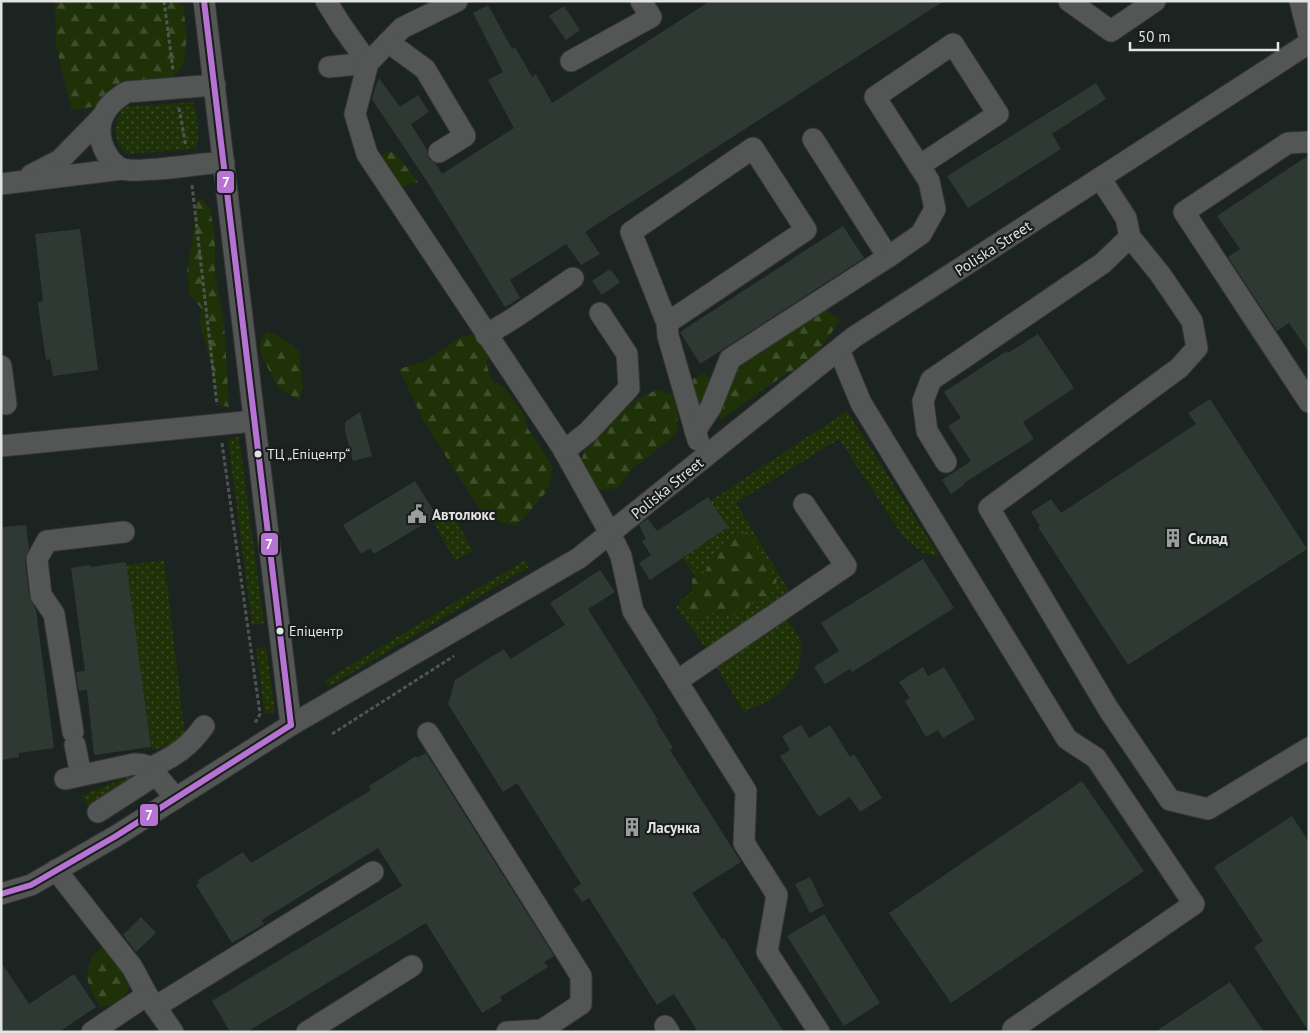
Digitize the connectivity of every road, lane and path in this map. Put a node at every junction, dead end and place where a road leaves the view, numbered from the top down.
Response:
1 (164, 1) edge
2 (204, 1) edge
3 (326, 1) edge
4 (457, 1) edge
5 (640, 1) edge
6 (1069, 1) edge
7 (1155, 1) edge
8 (1300, 1) edge
9 (1309, 36) edge
10 (388, 42) junction
11 (1309, 43) edge
12 (571, 61) dead end
13 (368, 62) junction
14 (329, 67) dead end
15 (215, 85) junction
16 (175, 88) junction
17 (101, 118) junction
18 (814, 139) dead end
19 (1309, 142) edge
20 (439, 152) dead end
21 (224, 162) junction
22 (189, 166) junction
23 (919, 166) junction
24 (122, 169) junction
25 (1100, 178) junction
26 (11, 182) edge
27 (1130, 237) junction
28 (888, 257) junction
29 (573, 278) dead end
30 (600, 313) dead end
31 (668, 323) junction
32 (486, 334) junction
33 (839, 350) junction
34 (1, 366) edge
35 (1309, 402) edge
36 (6, 404) dead end
37 (254, 421) junction
38 (219, 424) junction
39 (695, 431) junction
40 (1, 446) edge
41 (564, 451) junction
42 (703, 459) junction
43 (946, 462) dead end
44 (804, 504) dead end
45 (124, 532) dead end
46 (610, 533) junction
47 (676, 681) junction
48 (260, 714) dead end
49 (291, 725) junction
50 (204, 726) dead end
51 (428, 733) dead end
52 (1309, 748) edge
53 (155, 771) junction
54 (176, 798) junction
55 (98, 812) dead end
56 (56, 870) junction
57 (373, 872) dead end
58 (1, 894) edge
59 (412, 966) dead end
60 (151, 1001) junction
61 (1013, 1029) dead end
62 (92, 1032) edge
63 (173, 1032) edge
64 (307, 1032) edge
65 (507, 1032) edge
66 (818, 1032) edge

1 - 16 path
2 - 15 street
3 - 13 street
4 - 10 street
5 - 12 street
6 - 7 street
8 - 9 street
10 - 13 street
10 - 20 street
11 - 25 street, Poliska Street
13 - 14 street
13 - 32 street
15 - 16 street
15 - 21 street
16 - 17 street
16 - 22 path
17 - 24 street
17 - 26 street
18 - 28 street
19 - 35 street
21 - 22 street
21 - 37 street
22 - 24 street
22 - 38 path
23 - 23 street
23 - 28 street
24 - 26 street
25 - 27 street
25 - 33 street, Poliska Street
27 - 43 street
27 - 52 street
28 - 39 street
29 - 32 street
30 - 41 street
31 - 31 street
31 - 39 street
32 - 41 street
33 - 42 street, Poliska Street
33 - 61 street
34 - 36 street
37 - 38 street
37 - 49 street
38 - 40 street
38 - 48 path
39 - 42 street
41 - 46 street
42 - 46 street, Poliska Street
44 - 47 street
45 - 53 street
46 - 47 street
46 - 49 street, Poliska Street
47 - 66 street
49 - 54 street, Poliska Street
50 - 53 street
51 - 65 street
53 - 54 street
53 - 55 street
54 - 56 street, Poliska Street
56 - 58 street, Poliska Street
56 - 60 street
57 - 60 street
59 - 64 street
60 - 62 street
60 - 63 street

